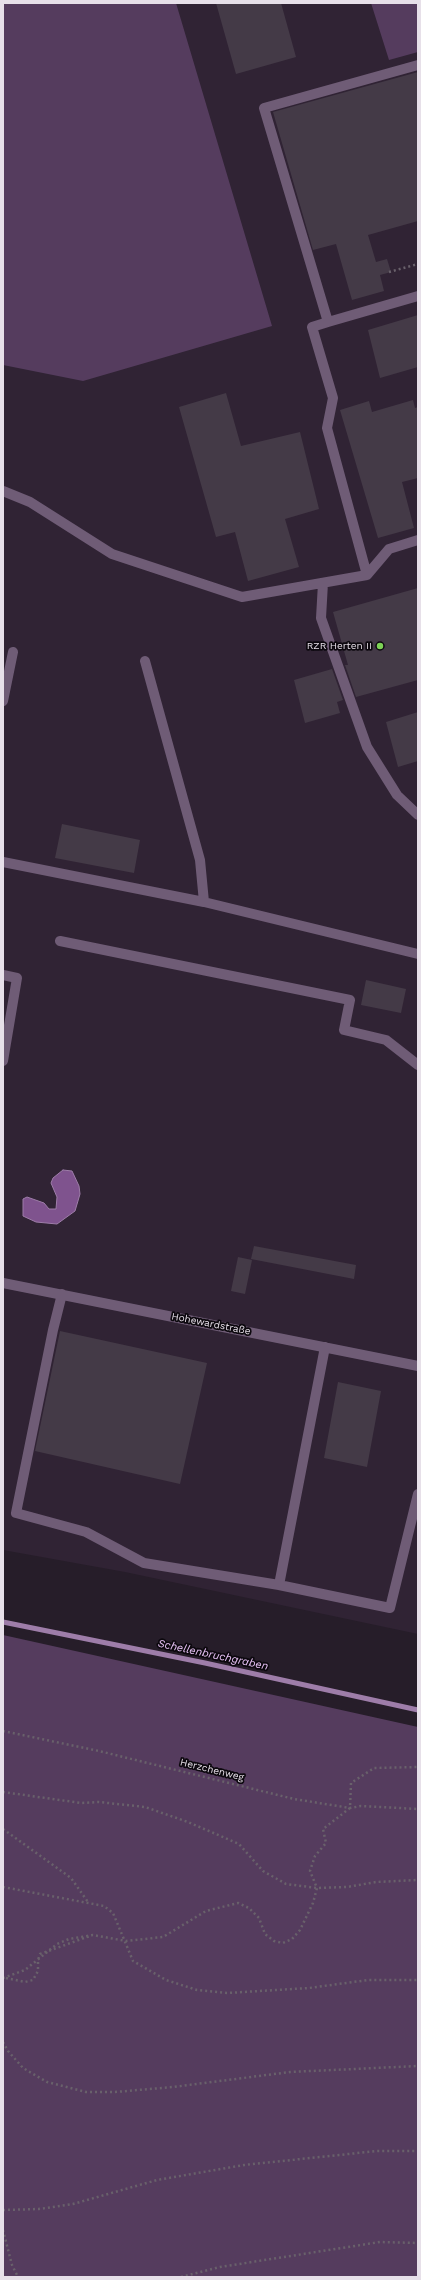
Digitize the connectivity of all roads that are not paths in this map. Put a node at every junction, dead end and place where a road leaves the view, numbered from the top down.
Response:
1 (418, 65) edge
2 (418, 296) edge
3 (328, 322) junction
4 (3, 491) edge
5 (418, 540) edge
6 (367, 575) junction
7 (323, 582) junction
8 (13, 652) dead end
9 (145, 661) dead end
10 (3, 701) edge
11 (418, 815) edge
12 (3, 862) edge
13 (204, 902) junction
14 (60, 941) dead end
15 (418, 954) edge
16 (3, 975) edge
17 (3, 1061) edge
18 (418, 1065) edge
19 (3, 1283) edge
20 (62, 1294) junction
21 (325, 1347) junction
22 (418, 1366) edge
23 (418, 1494) edge
24 (279, 1585) junction

1 - 3 street
2 - 3 street
3 - 6 street
4 - 7 street
5 - 6 street
6 - 7 street
7 - 11 street
8 - 10 street
9 - 13 street
12 - 13 street
13 - 15 street
14 - 18 street
16 - 17 street
19 - 20 street, Hohewardstraße
20 - 21 street, Hohewardstraße
20 - 24 street
21 - 22 street, Hohewardstraße
21 - 24 street
23 - 24 street

